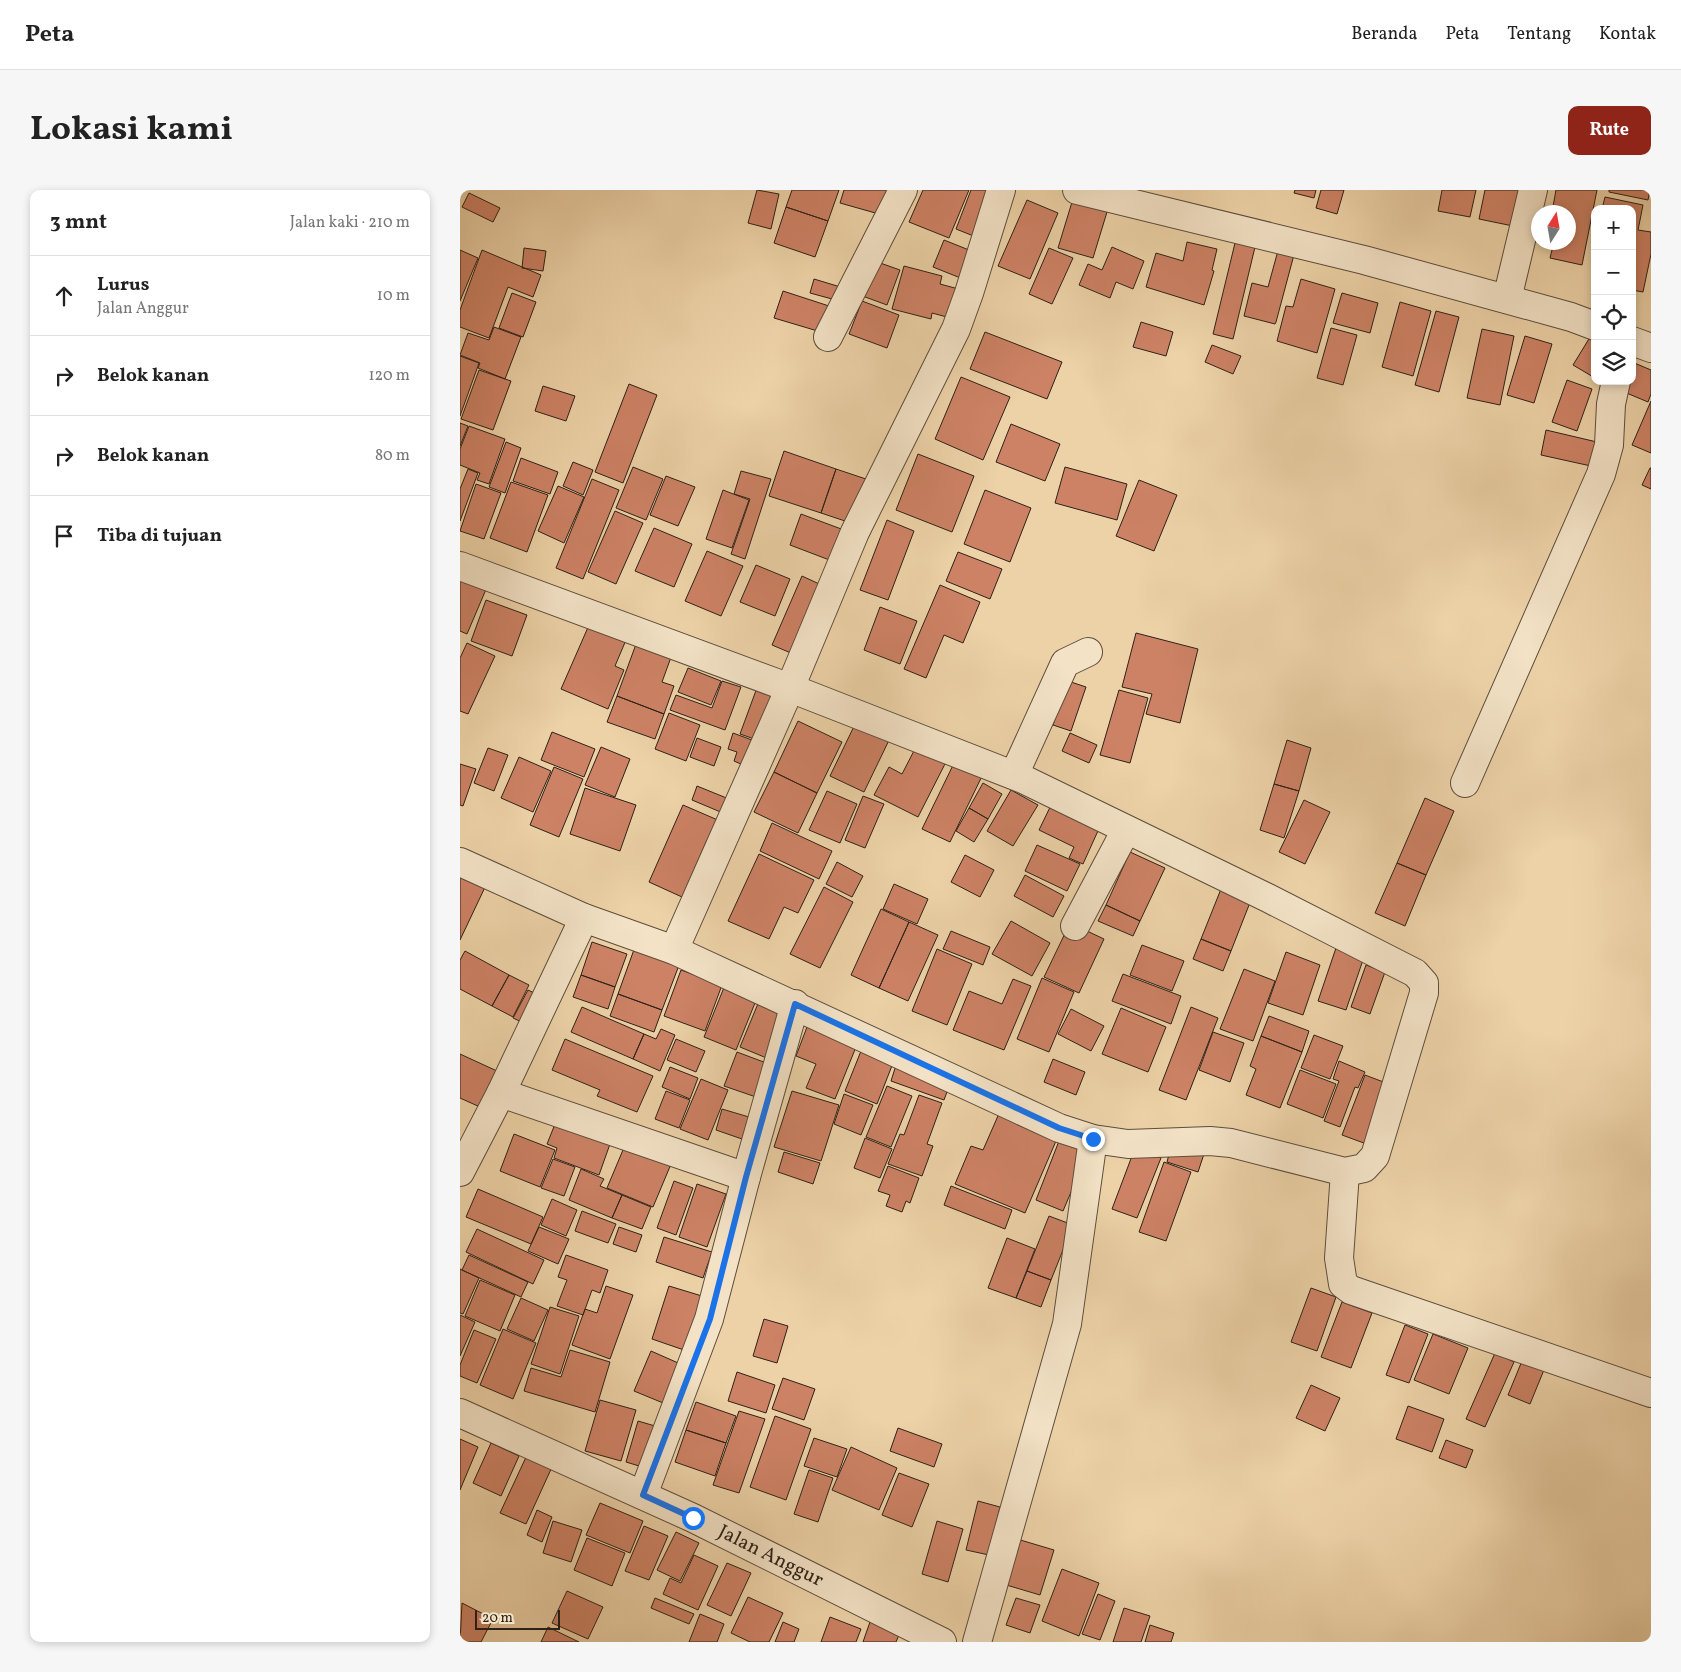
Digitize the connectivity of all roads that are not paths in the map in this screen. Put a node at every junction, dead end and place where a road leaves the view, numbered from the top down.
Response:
1 (903, 190) edge
2 (1001, 190) edge
3 (1077, 190) edge
4 (1533, 190) edge
5 (1507, 299) junction
6 (1591, 324) edge
7 (828, 337) dead end
8 (1615, 385) edge
9 (460, 566) edge
10 (1088, 652) dead end
11 (790, 688) junction
12 (1014, 775) junction
13 (1465, 782) dead end
14 (1126, 830) junction
15 (460, 862) edge
16 (584, 918) junction
17 (1076, 926) dead end
18 (674, 950) junction
19 (795, 1004) junction
20 (501, 1093) junction
21 (1093, 1139) junction
22 (460, 1172) edge
23 (1345, 1172) junction
24 (746, 1177) junction
25 (1651, 1393) edge
26 (460, 1413) edge
27 (643, 1495) junction
28 (942, 1642) edge
29 (977, 1642) edge

1 - 7 street
2 - 11 street
3 - 5 street
4 - 5 street
5 - 6 street
8 - 13 street
9 - 11 street
10 - 12 street
11 - 12 street
11 - 18 street
12 - 14 street
14 - 17 street
14 - 23 street
15 - 16 street
16 - 18 street
16 - 20 street
18 - 19 street
19 - 21 street
19 - 24 street
20 - 22 street
20 - 24 street
21 - 23 street
21 - 29 street
23 - 25 street
24 - 27 street
26 - 27 street, Jalan Anggur
27 - 28 street, Jalan Anggur

